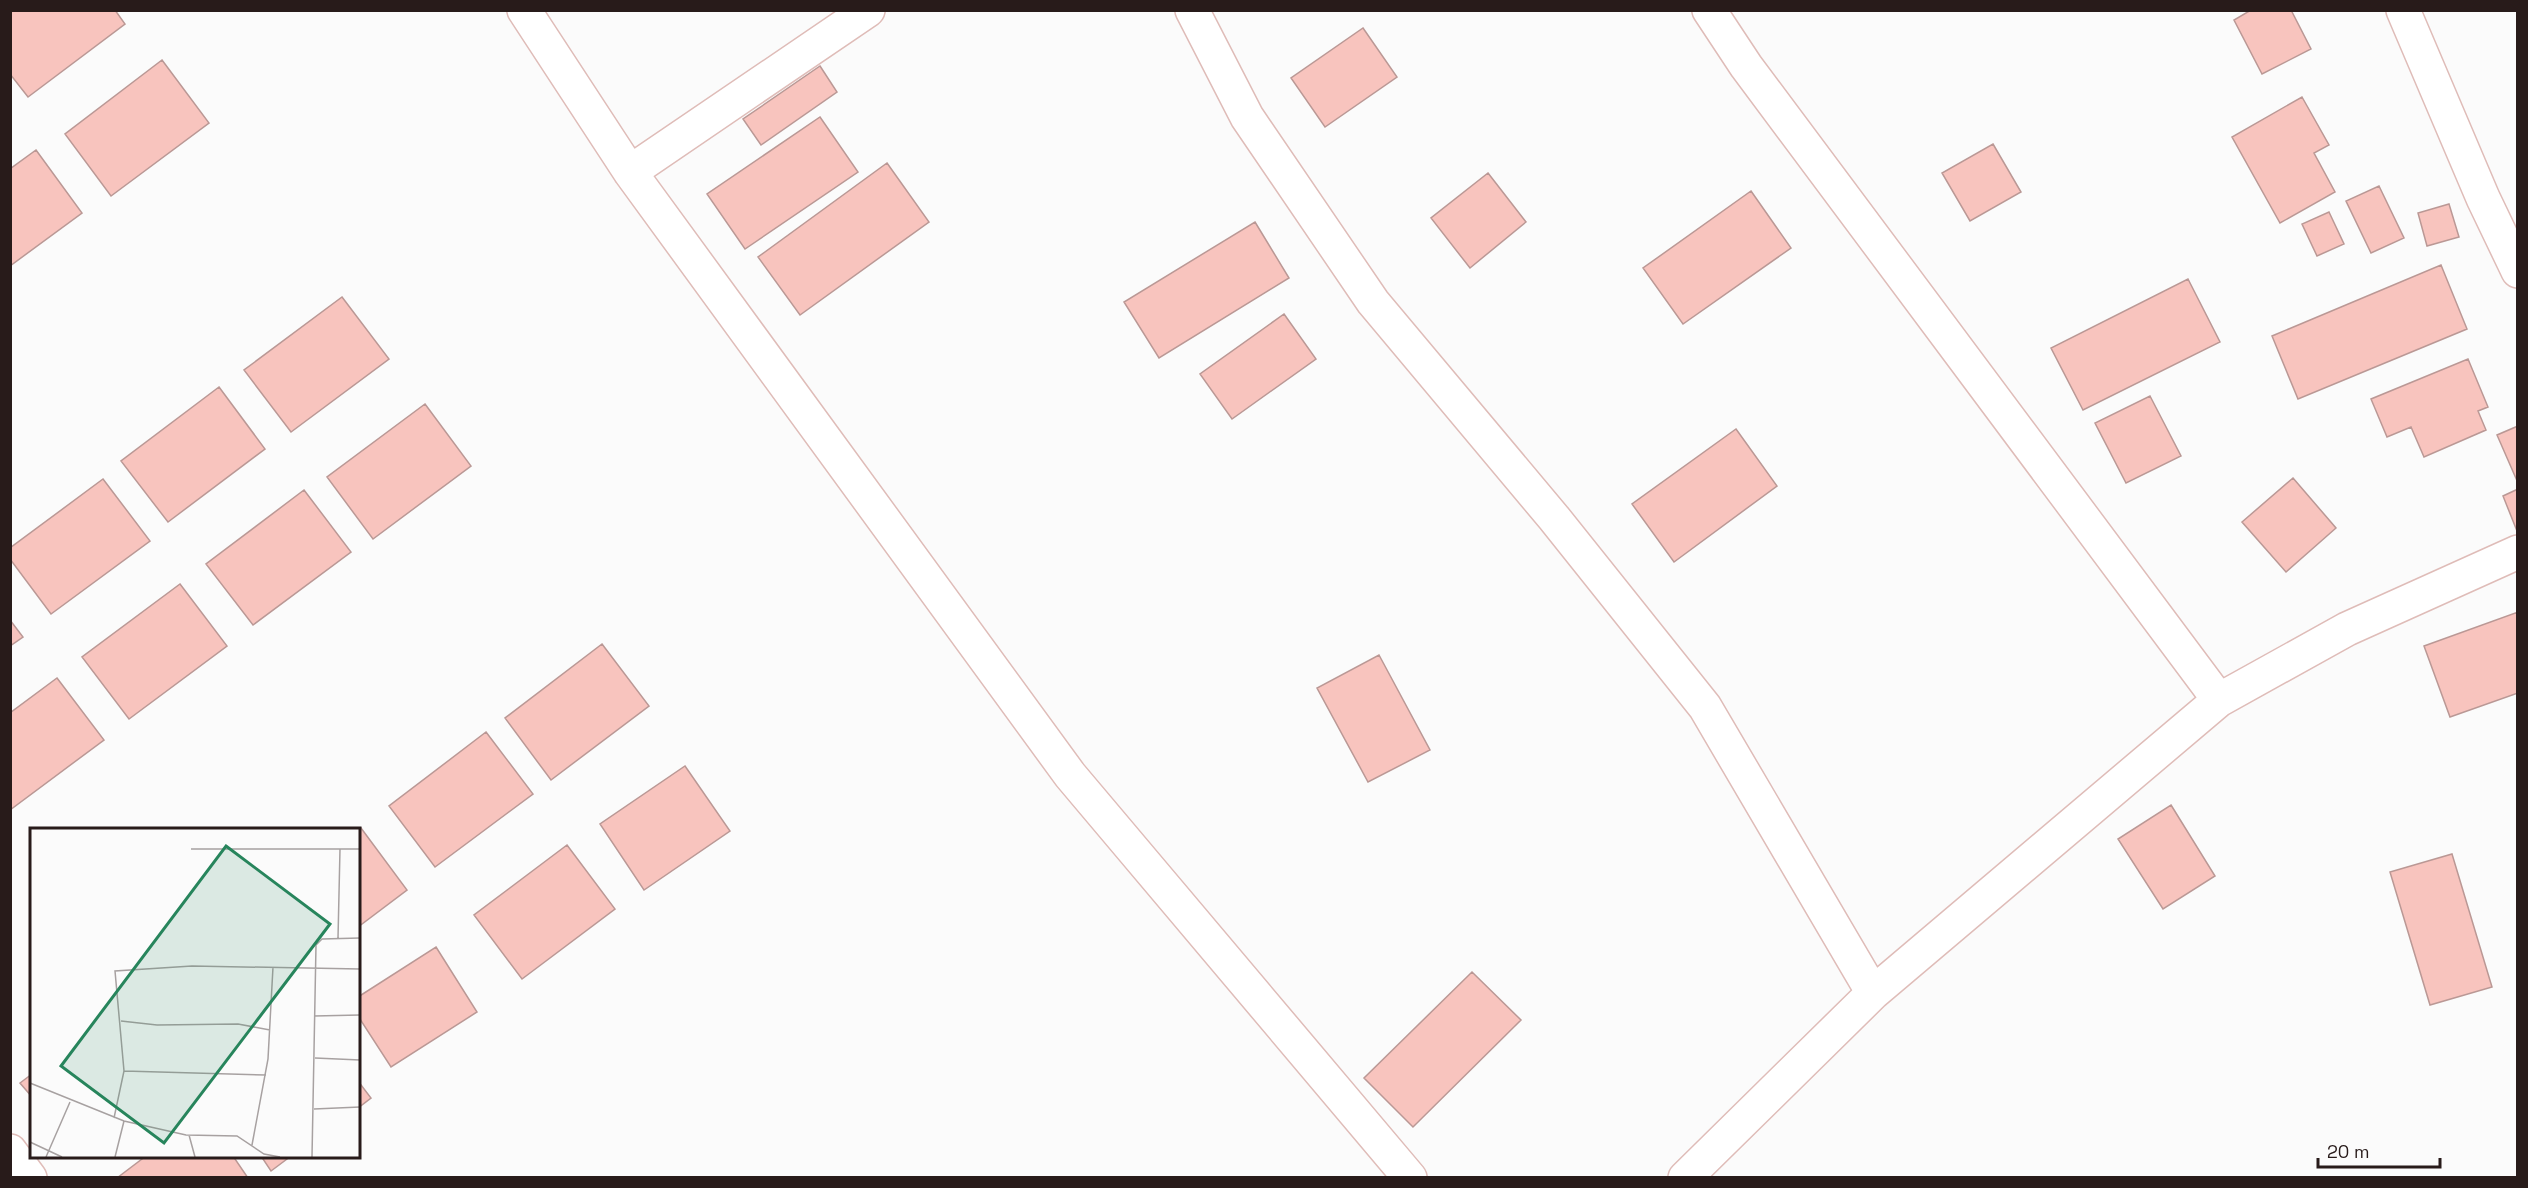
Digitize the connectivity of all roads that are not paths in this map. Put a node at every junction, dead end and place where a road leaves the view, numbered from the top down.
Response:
1 (524, 10) edge
2 (868, 10) edge
3 (1192, 10) edge
4 (1709, 10) edge
5 (2403, 10) edge
6 (630, 172) junction
7 (2517, 271) edge
8 (2517, 552) edge
9 (2219, 700) junction
10 (1873, 993) junction
11 (10, 1151) edge
12 (30, 1178) edge
13 (1410, 1178) edge
14 (1685, 1178) edge

1 - 6 street
2 - 6 street
3 - 10 street
4 - 9 street
5 - 7 street
6 - 13 street
8 - 9 street
9 - 10 street
10 - 14 street
11 - 12 street

